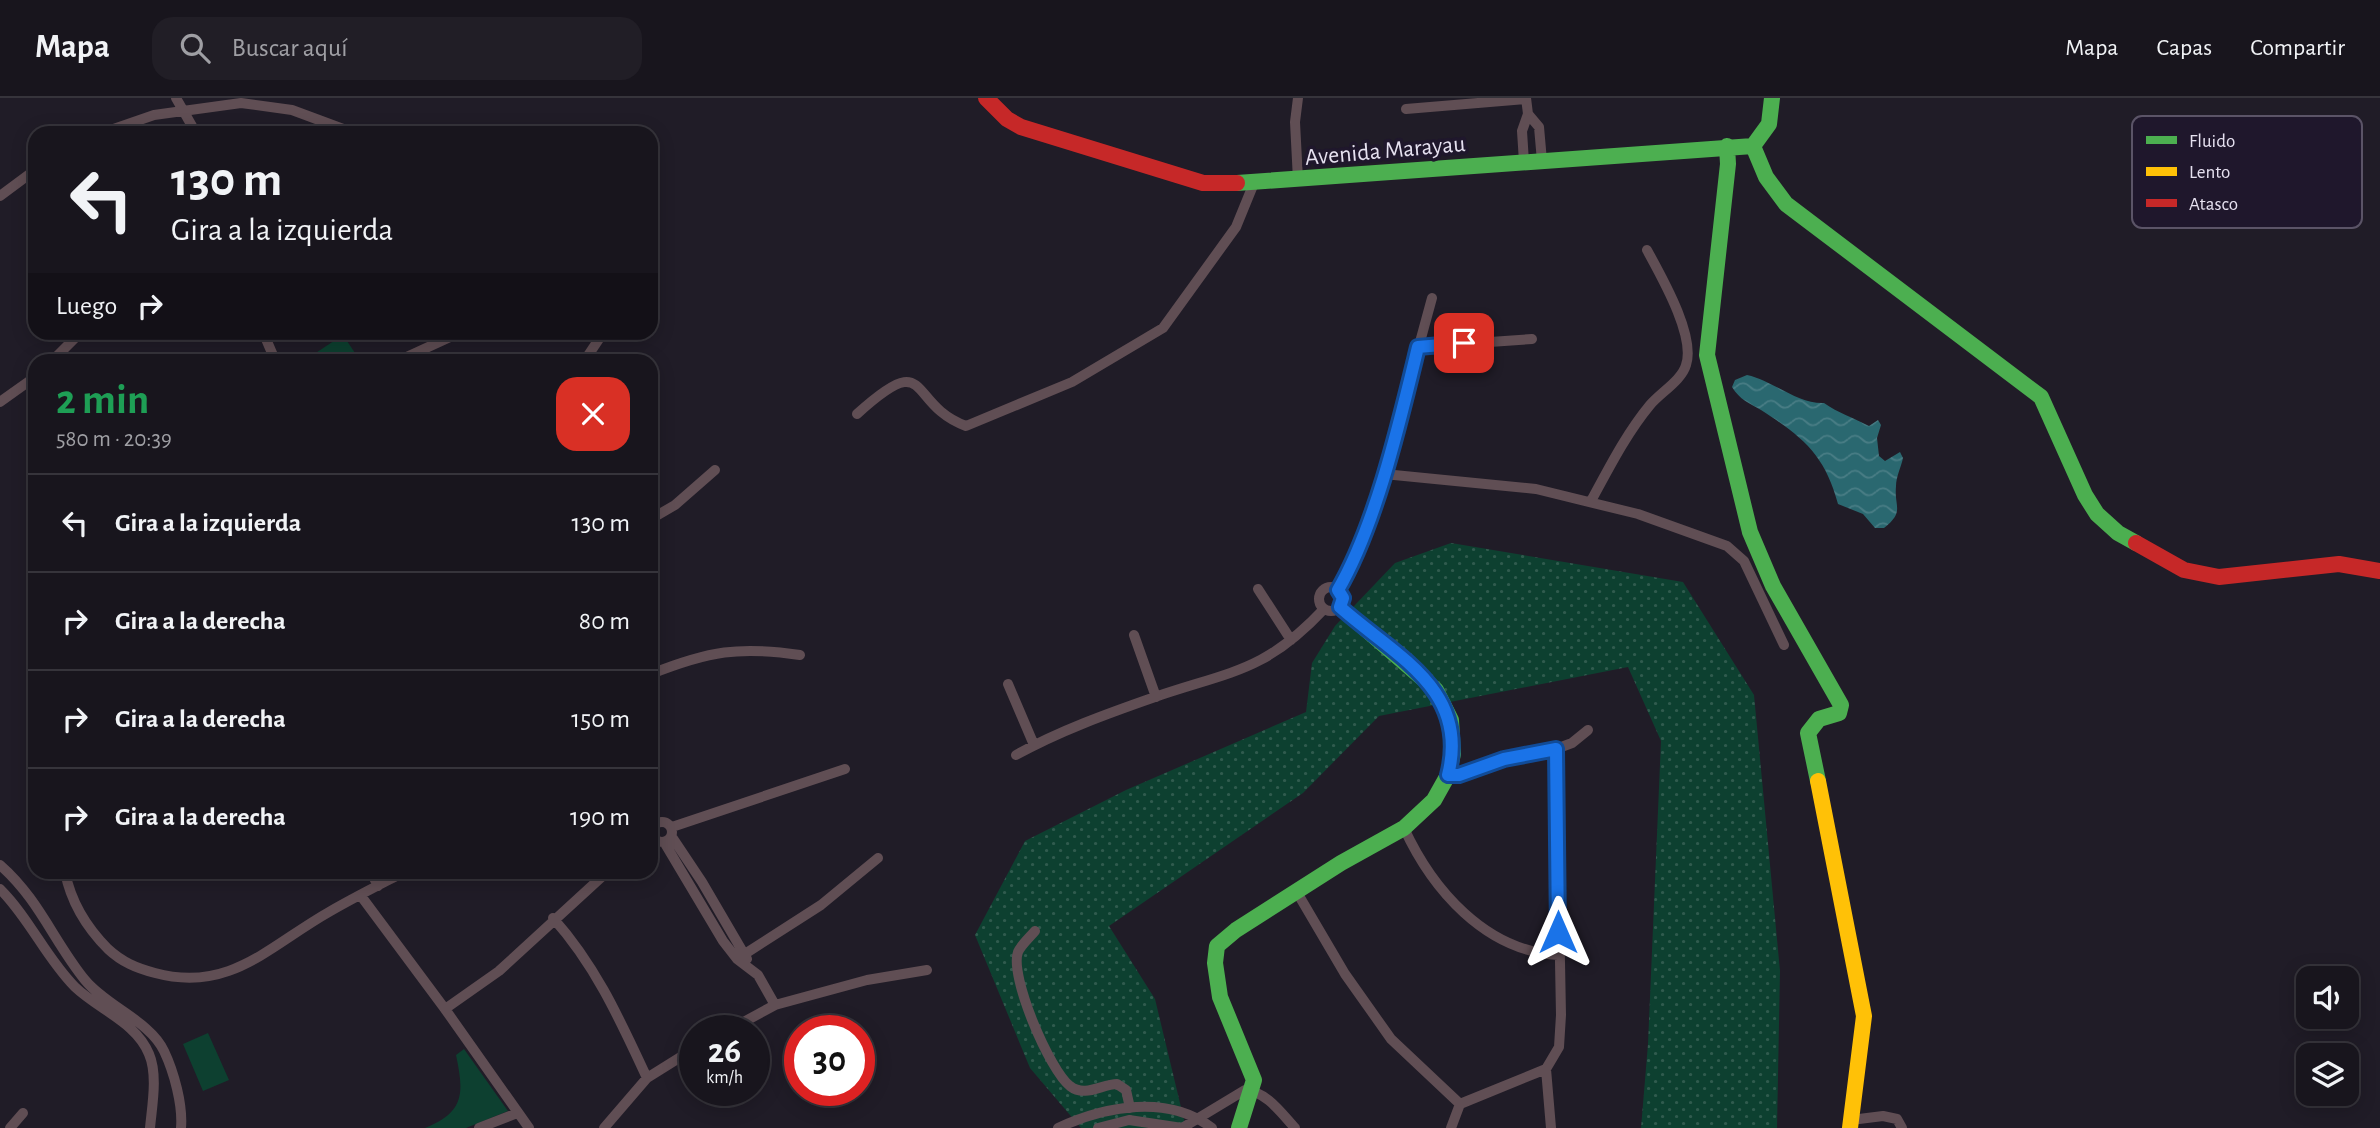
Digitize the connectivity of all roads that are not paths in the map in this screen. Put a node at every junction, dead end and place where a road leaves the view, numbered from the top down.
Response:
1 (176, 98) edge
2 (986, 98) edge
3 (1298, 98) edge
4 (1772, 98) edge
5 (1526, 99) edge
6 (1406, 108) dead end
7 (185, 111) junction
8 (1528, 114) junction
9 (119, 126) edge
10 (193, 126) edge
11 (335, 126) edge
12 (1727, 146) junction
13 (1753, 146) junction
14 (1542, 161) junction
15 (1524, 162) junction
16 (28, 175) edge
17 (1298, 180) junction
18 (1254, 183) junction
19 (0, 196) edge
20 (1647, 250) dead end
21 (1432, 298) dead end
22 (1532, 339) dead end
23 (73, 340) edge
24 (444, 340) edge
25 (1418, 347) junction
26 (58, 354) edge
27 (413, 354) edge
28 (28, 382) edge
29 (0, 402) edge
30 (857, 414) dead end
31 (715, 470) dead end
32 (1384, 474) junction
33 (1591, 501) junction
34 (658, 515) edge
35 (2380, 571) edge
36 (1258, 589) dead end
37 (1339, 598) junction
38 (1324, 609) junction
39 (1134, 635) dead end
40 (1291, 640) junction
41 (1784, 645) dead end
42 (800, 655) dead end
43 (658, 671) edge
44 (1008, 684) dead end
45 (1156, 697) junction
46 (1588, 730) dead end
47 (1034, 745) junction
48 (1556, 749) junction
49 (1016, 755) dead end
50 (845, 769) dead end
51 (1448, 775) junction
52 (658, 823) edge
53 (1404, 828) junction
54 (663, 837) edge
55 (877, 858) dead end
56 (0, 865) edge
57 (67, 879) edge
58 (374, 879) edge
59 (391, 879) edge
60 (599, 879) edge
61 (378, 886) junction
62 (0, 890) edge
63 (1298, 894) junction
64 (361, 896) junction
65 (552, 918) junction
66 (1035, 931) dead end
67 (1558, 956) junction
68 (744, 959) junction
69 (927, 970) dead end
70 (775, 1005) junction
71 (445, 1009) junction
72 (757, 1015) edge
73 (679, 1058) edge
74 (1546, 1069) junction
75 (647, 1078) junction
76 (1254, 1091) junction
77 (1460, 1104) junction
78 (1130, 1108) junction
79 (23, 1113) dead end
80 (517, 1113) junction
81 (1198, 1118) junction
82 (1850, 1124) edge
83 (10, 1128) edge
84 (150, 1128) edge
85 (181, 1128) edge
86 (479, 1128) edge
87 (528, 1128) edge
88 (604, 1128) edge
89 (1058, 1128) edge
90 (1098, 1128) edge
91 (1182, 1128) edge
92 (1212, 1128) edge
93 (1239, 1128) edge
94 (1295, 1128) edge
95 (1451, 1128) edge
96 (1551, 1128) edge
97 (1902, 1128) edge

1 - 7 street
2 - 18 street, Avenida Marayau
3 - 17 street
4 - 13 street
5 - 6 street
5 - 8 street
7 - 9 street
7 - 10 street
7 - 11 street
8 - 14 street
8 - 15 street
12 - 13 street, Avenida Marayau
12 - 14 street, Avenida Marayau
12 - 82 street
13 - 35 street
14 - 15 street, Avenida Marayau
15 - 17 street, Avenida Marayau
16 - 19 street
17 - 18 street, Avenida Marayau
18 - 30 street
20 - 33 street
21 - 25 street
22 - 25 street
23 - 26 street
24 - 27 street
25 - 32 street
28 - 29 street
31 - 34 street
32 - 33 street
32 - 37 street
33 - 41 street
36 - 40 street
37 - 38 street
37 - 38 street
37 - 51 street
38 - 40 street
39 - 45 street
40 - 45 street
42 - 43 street
44 - 47 street
45 - 47 street
46 - 48 street
47 - 49 street
48 - 51 street
48 - 67 street
50 - 54 street
51 - 53 street
52 - 54 street
53 - 63 street
53 - 67 street
54 - 68 street
55 - 68 street
56 - 85 street
57 - 64 street
58 - 61 street
59 - 61 street
60 - 65 street
61 - 64 street
62 - 84 street
63 - 76 street
63 - 77 street
64 - 71 street
65 - 71 street
65 - 75 street
66 - 78 street
67 - 74 street
68 - 70 street
69 - 70 street
70 - 72 street
71 - 80 street
73 - 75 street
74 - 77 street
74 - 96 street
75 - 88 street
76 - 81 street
76 - 93 street
76 - 94 street
77 - 95 street
78 - 81 street
78 - 89 street
79 - 83 street
80 - 86 street
80 - 87 street
81 - 91 street
81 - 92 street
82 - 97 street
90 - 91 street

